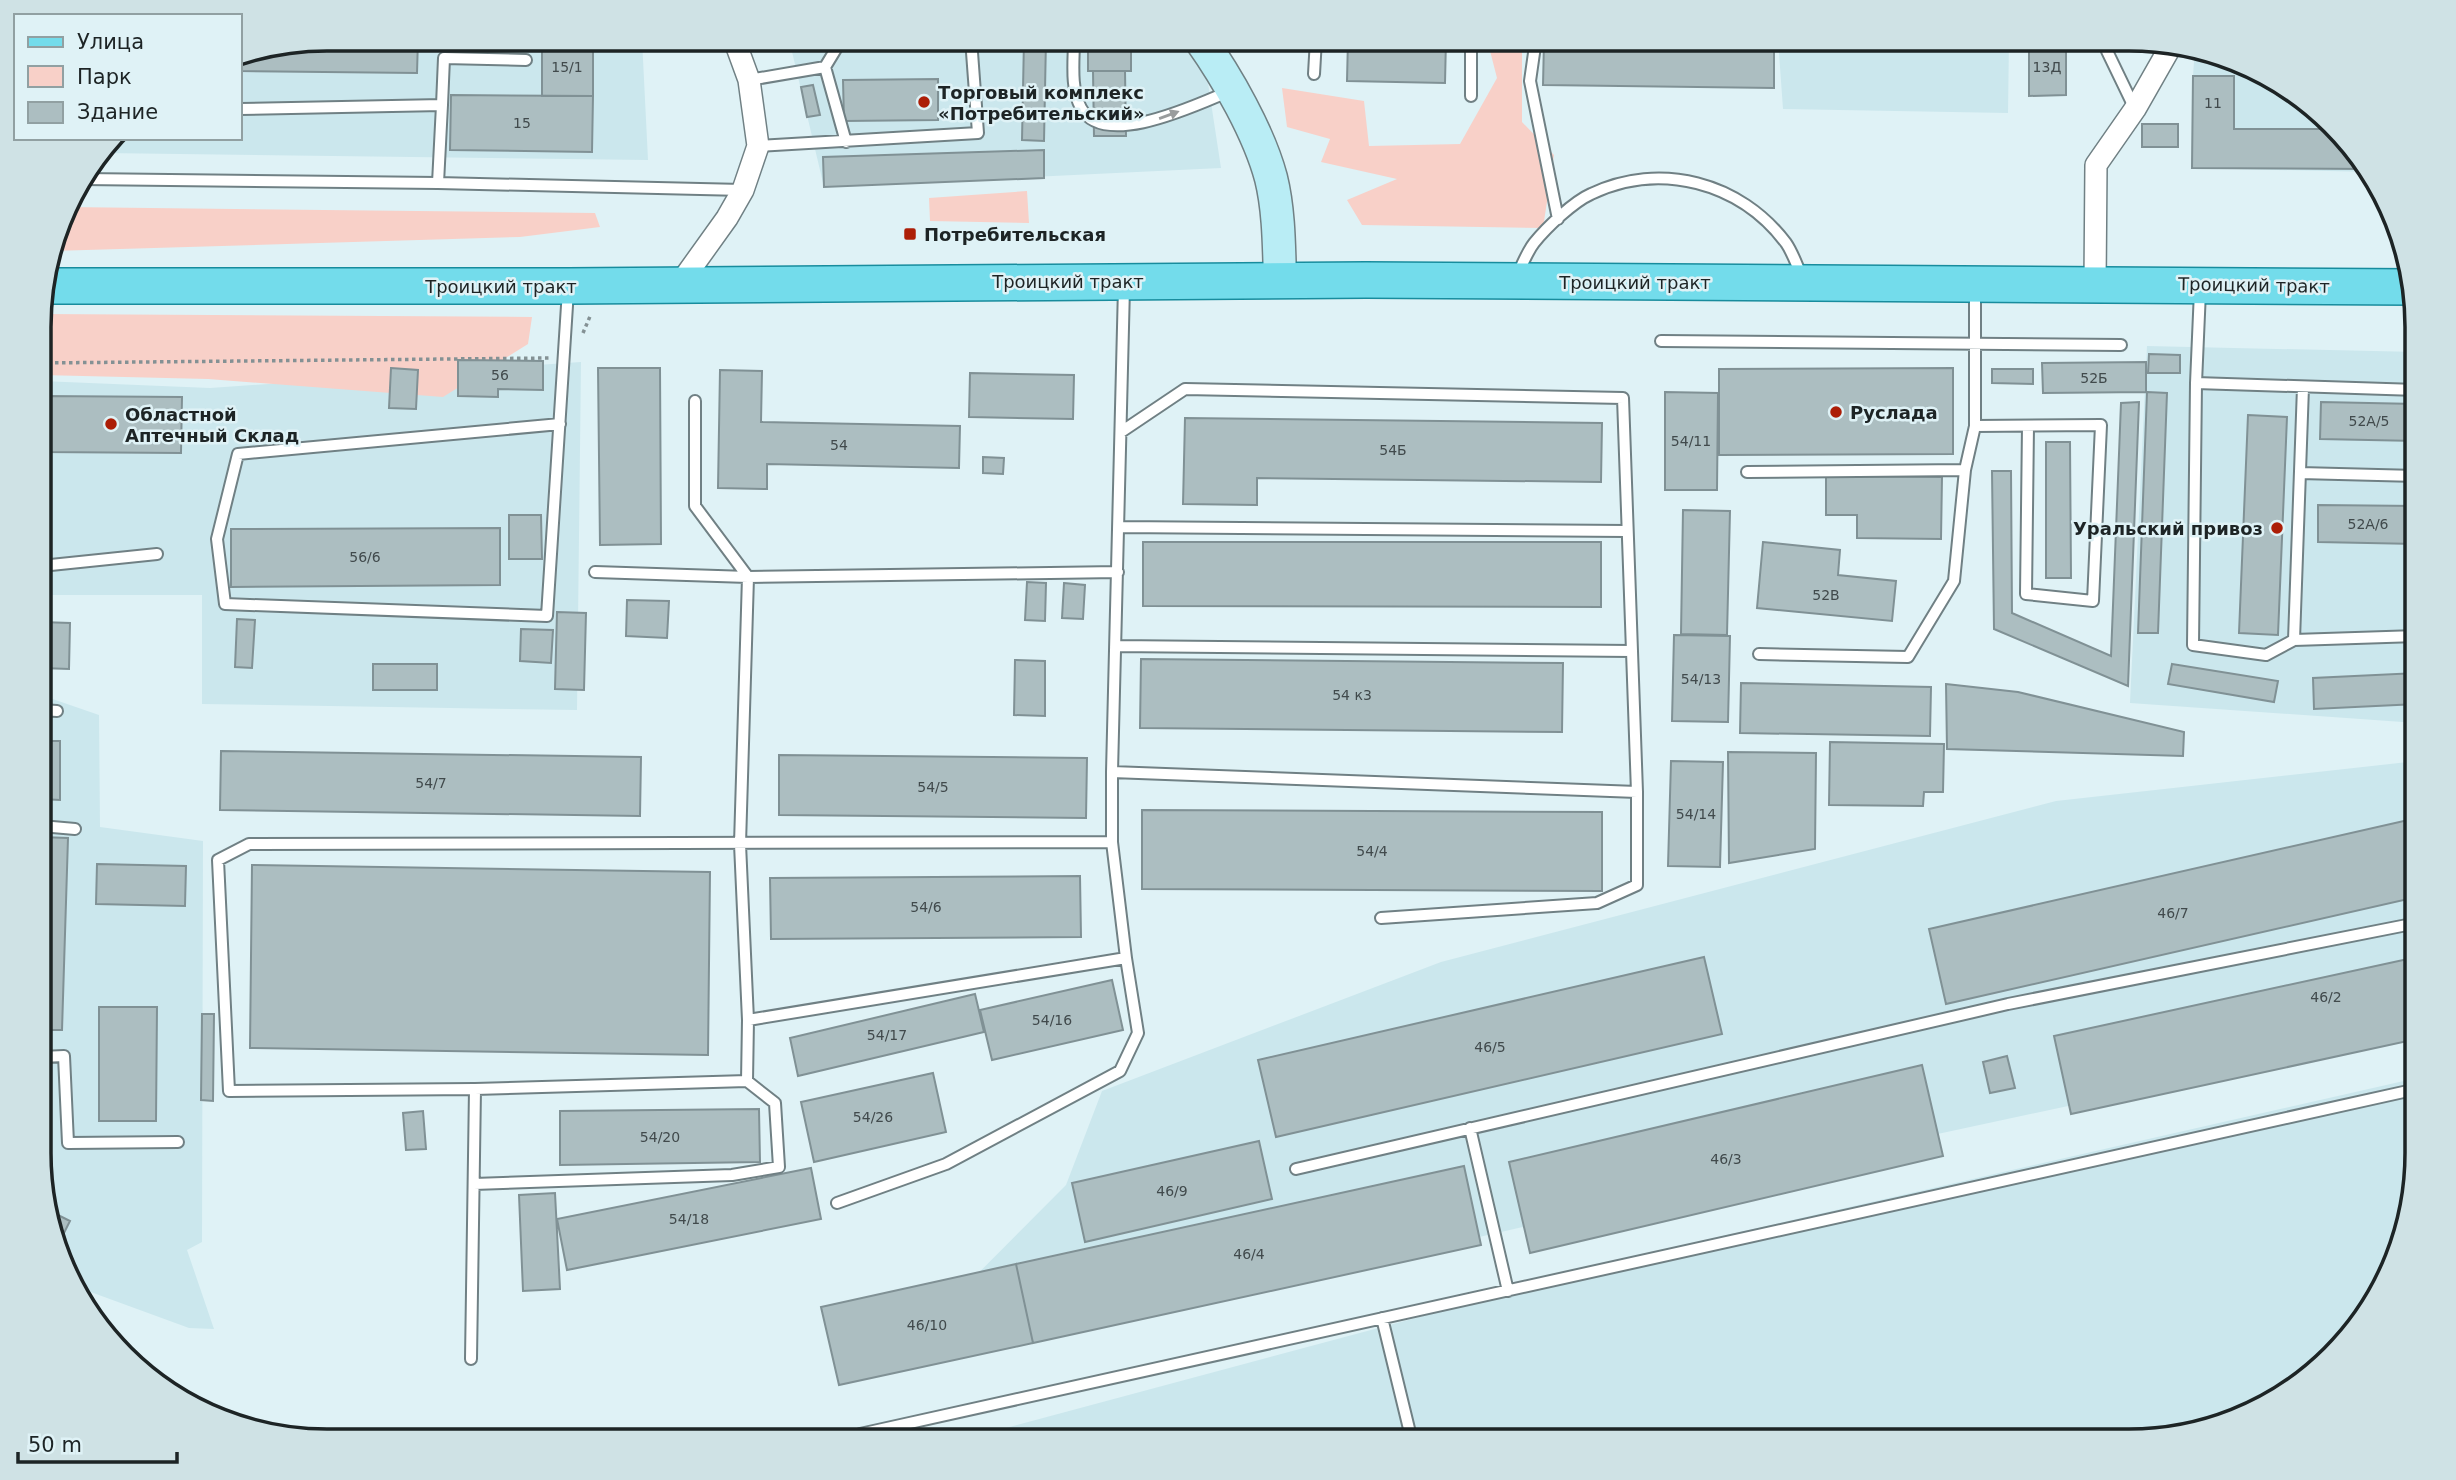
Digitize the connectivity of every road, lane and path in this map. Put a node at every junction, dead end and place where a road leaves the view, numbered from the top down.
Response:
1 (739, 51) edge
2 (834, 51) edge
3 (972, 51) edge
4 (1074, 51) edge
5 (1211, 51) edge
6 (1315, 51) edge
7 (1472, 51) edge
8 (1534, 51) edge
9 (2107, 51) edge
10 (2172, 54) edge
11 (526, 61) dead end
12 (825, 67) junction
13 (1314, 74) dead end
14 (749, 80) junction
15 (1233, 90) junction
16 (1471, 96) dead end
17 (442, 106) junction
18 (242, 108) edge
19 (2135, 109) junction
20 (846, 142) junction
21 (758, 146) junction
22 (94, 179) edge
23 (438, 183) junction
24 (743, 190) junction
25 (1558, 219) junction
26 (1280, 280) junction
27 (1124, 281) junction
28 (1514, 281) junction
29 (1804, 283) junction
30 (1975, 284) junction
31 (2095, 284) junction
32 (2201, 284) junction
33 (679, 285) junction
34 (54, 286) edge
35 (568, 286) junction
36 (2402, 287) edge
37 (592, 313) dead end
38 (1661, 341) dead end
39 (1975, 344) junction
40 (2121, 345) dead end
41 (563, 358) junction
42 (51, 363) edge
43 (2196, 383) junction
44 (2303, 387) junction
45 (2405, 390) edge
46 (695, 401) dead end
47 (561, 424) junction
48 (1975, 426) junction
49 (2028, 426) junction
50 (1121, 432) junction
51 (1965, 470) junction
52 (1747, 472) dead end
53 (2300, 473) junction
54 (2405, 476) edge
55 (1119, 527) junction
56 (1628, 531) junction
57 (156, 554) dead end
58 (51, 565) edge
59 (595, 572) dead end
60 (1118, 572) junction
61 (748, 577) junction
62 (2405, 636) edge
63 (2294, 640) junction
64 (1115, 646) junction
65 (1632, 651) junction
66 (1759, 654) dead end
67 (51, 711) edge
68 (57, 711) dead end
69 (1112, 772) junction
70 (1637, 792) junction
71 (51, 826) edge
72 (75, 829) dead end
73 (1112, 842) junction
74 (740, 844) junction
75 (1381, 918) dead end
76 (2405, 925) edge
77 (1126, 958) junction
78 (748, 1020) junction
79 (51, 1057) edge
80 (747, 1081) junction
81 (475, 1089) junction
82 (2405, 1092) edge
83 (1470, 1128) junction
84 (178, 1142) dead end
85 (1296, 1169) dead end
86 (474, 1184) junction
87 (837, 1203) dead end
88 (1508, 1291) junction
89 (1382, 1318) junction
90 (471, 1359) dead end
91 (882, 1429) edge
92 (1409, 1429) edge

1 - 14 street
2 - 12 lane
3 - 20 lane
4 -> 15 lane
5 - 15 street
6 - 13 lane
7 - 16 lane
8 - 25 lane
9 - 19 lane
10 - 19 street
11 - 17 lane
12 - 14 lane
12 - 20 lane
14 - 21 street
15 - 26 street
17 - 18 lane
17 - 23 lane
19 - 31 street
20 - 21 lane
21 - 24 street
22 - 23 lane
23 - 24 lane
24 - 33 street
25 - 28 lane
25 - 29 lane
26 - 27 main road, Троицкий тракт
26 - 28 main road, Троицкий тракт
27 - 33 main road, Троицкий тракт
27 - 50 lane
28 - 29 main road, Троицкий тракт
29 - 30 main road, Троицкий тракт
30 - 31 main road, Троицкий тракт
30 - 39 lane
31 - 32 main road, Троицкий тракт
32 - 36 main road, Троицкий тракт
32 - 43 lane
33 - 35 main road, Троицкий тракт
34 - 35 main road, Троицкий тракт
35 - 41 lane
37 - 41 path
38 - 39 lane
39 - 40 lane
39 - 48 lane
41 - 42 path
41 - 47 lane
43 - 44 lane
43 - 63 lane
44 - 45 lane
44 - 53 lane
46 - 61 lane
47 - 47 lane
48 - 49 lane
48 - 51 lane
49 - 49 lane
50 - 55 lane
50 - 56 lane
51 - 52 lane
51 - 66 lane
53 - 54 lane
53 - 63 lane
55 - 56 lane
55 - 60 lane
56 - 65 lane
57 - 58 lane
59 - 61 lane
60 - 61 lane
60 - 64 lane
61 - 74 lane
62 - 63 lane
64 - 65 lane
64 - 69 lane
65 - 70 lane
67 - 68 lane
69 - 70 lane
69 - 73 lane
70 - 75 lane
71 - 72 lane
73 - 74 lane
73 - 77 lane
74 - 78 lane
74 - 81 lane
76 - 83 lane
77 - 78 lane
77 - 87 lane
78 - 80 lane
79 - 84 lane
80 - 81 lane
80 - 86 lane
81 - 86 lane
82 - 88 lane
83 - 85 lane
83 - 88 lane
86 - 90 lane
88 - 89 lane
89 - 91 lane
89 - 92 lane

